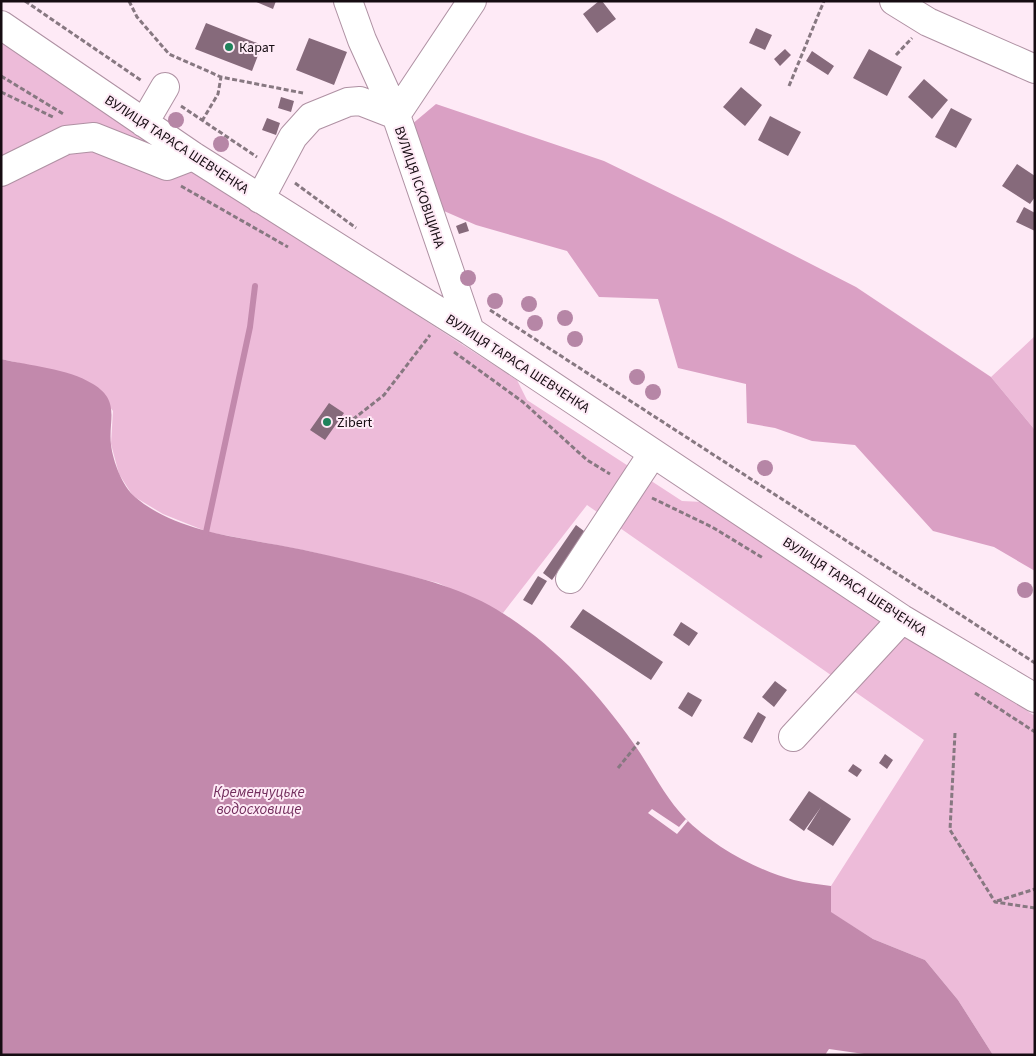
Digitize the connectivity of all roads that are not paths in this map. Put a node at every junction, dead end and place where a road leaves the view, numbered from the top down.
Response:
1 (348, 1) edge
2 (472, 1) edge
3 (894, 1) edge
4 (1, 26) edge
5 (1035, 69) edge
6 (164, 90) road end
7 (396, 115) junction
8 (144, 124) junction
9 (193, 156) junction
10 (1, 172) edge
11 (260, 199) junction
12 (470, 330) junction
13 (653, 452) junction
14 (570, 579) dead end
15 (902, 619) junction
16 (1035, 698) edge
17 (793, 736) dead end

1 - 7 street
2 - 7 street, ВУЛИЦЯ ІСКОВЩИНА
3 - 5 street
4 - 8 street, ВУЛИЦЯ ТАРАСА ШЕВЧЕНКА
6 - 8 street
7 - 11 street
7 - 12 street, ВУЛИЦЯ ІСКОВЩИНА
8 - 9 street, ВУЛИЦЯ ТАРАСА ШЕВЧЕНКА
9 - 10 street
9 - 11 street, ВУЛИЦЯ ТАРАСА ШЕВЧЕНКА
11 - 12 street, ВУЛИЦЯ ТАРАСА ШЕВЧЕНКА
12 - 13 street, ВУЛИЦЯ ТАРАСА ШЕВЧЕНКА
13 - 14 street
13 - 15 street, ВУЛИЦЯ ТАРАСА ШЕВЧЕНКА
15 - 16 street, ВУЛИЦЯ ТАРАСА ШЕВЧЕНКА
15 - 17 street

